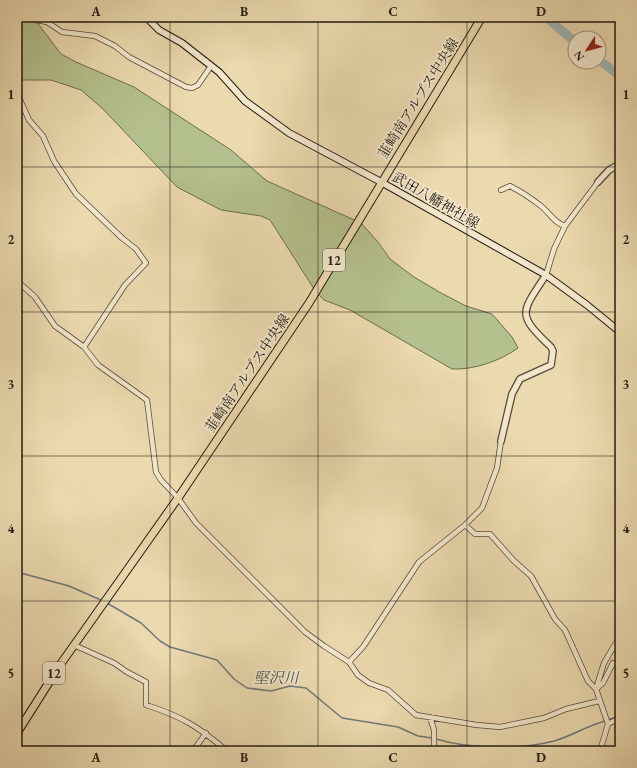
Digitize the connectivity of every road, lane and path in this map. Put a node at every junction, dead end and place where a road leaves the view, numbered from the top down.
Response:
1 (146, 17) edge
2 (482, 17) edge
3 (36, 20) dead end
4 (211, 66) junction
5 (17, 93) edge
6 (620, 164) edge
7 (381, 182) junction
8 (598, 182) joint
9 (501, 190) dead end
10 (565, 226) junction
11 (546, 275) junction
12 (17, 281) edge
13 (620, 320) edge
14 (618, 330) edge
15 (84, 348) junction
16 (501, 441) joint
17 (178, 498) junction
18 (465, 526) junction
19 (620, 636) edge
20 (74, 645) junction
21 (349, 662) junction
22 (613, 663) dead end
23 (596, 689) junction
24 (599, 701) junction
25 (17, 717) edge
26 (430, 717) junction
27 (620, 718) edge
28 (25, 720) junction
29 (608, 724) junction
30 (17, 732) edge
31 (206, 733) junction
32 (193, 751) edge
33 (227, 751) edge
34 (434, 751) edge
35 (600, 751) edge

1 - 4 main road, 武田八幡神社線
2 - 7 main road, 韮崎南アルプス中央線 / 12
3 - 4 street
4 - 7 main road, 武田八幡神社線
5 - 15 street
6 - 8 street
7 - 11 main road, 武田八幡神社線
7 - 17 main road, 韮崎南アルプス中央線 / 12
8 - 10 street
9 - 10 street
10 - 11 street
11 - 14 main road, 武田八幡神社線
11 - 16 street
12 - 15 street
13 - 14 street
15 - 17 street
16 - 18 street
17 - 20 main road, 韮崎南アルプス中央線 / 12
17 - 21 street
18 - 21 street
18 - 23 street
19 - 23 street
20 - 28 main road, 韮崎南アルプス中央線 / 12
20 - 31 street
21 - 26 street
22 - 23 street
23 - 24 street
24 - 26 street
24 - 29 street
25 - 28 street
26 - 34 street
27 - 29 street
28 - 30 main road, 韮崎南アルプス中央線 / 12
29 - 35 street
31 - 32 street
31 - 33 street

